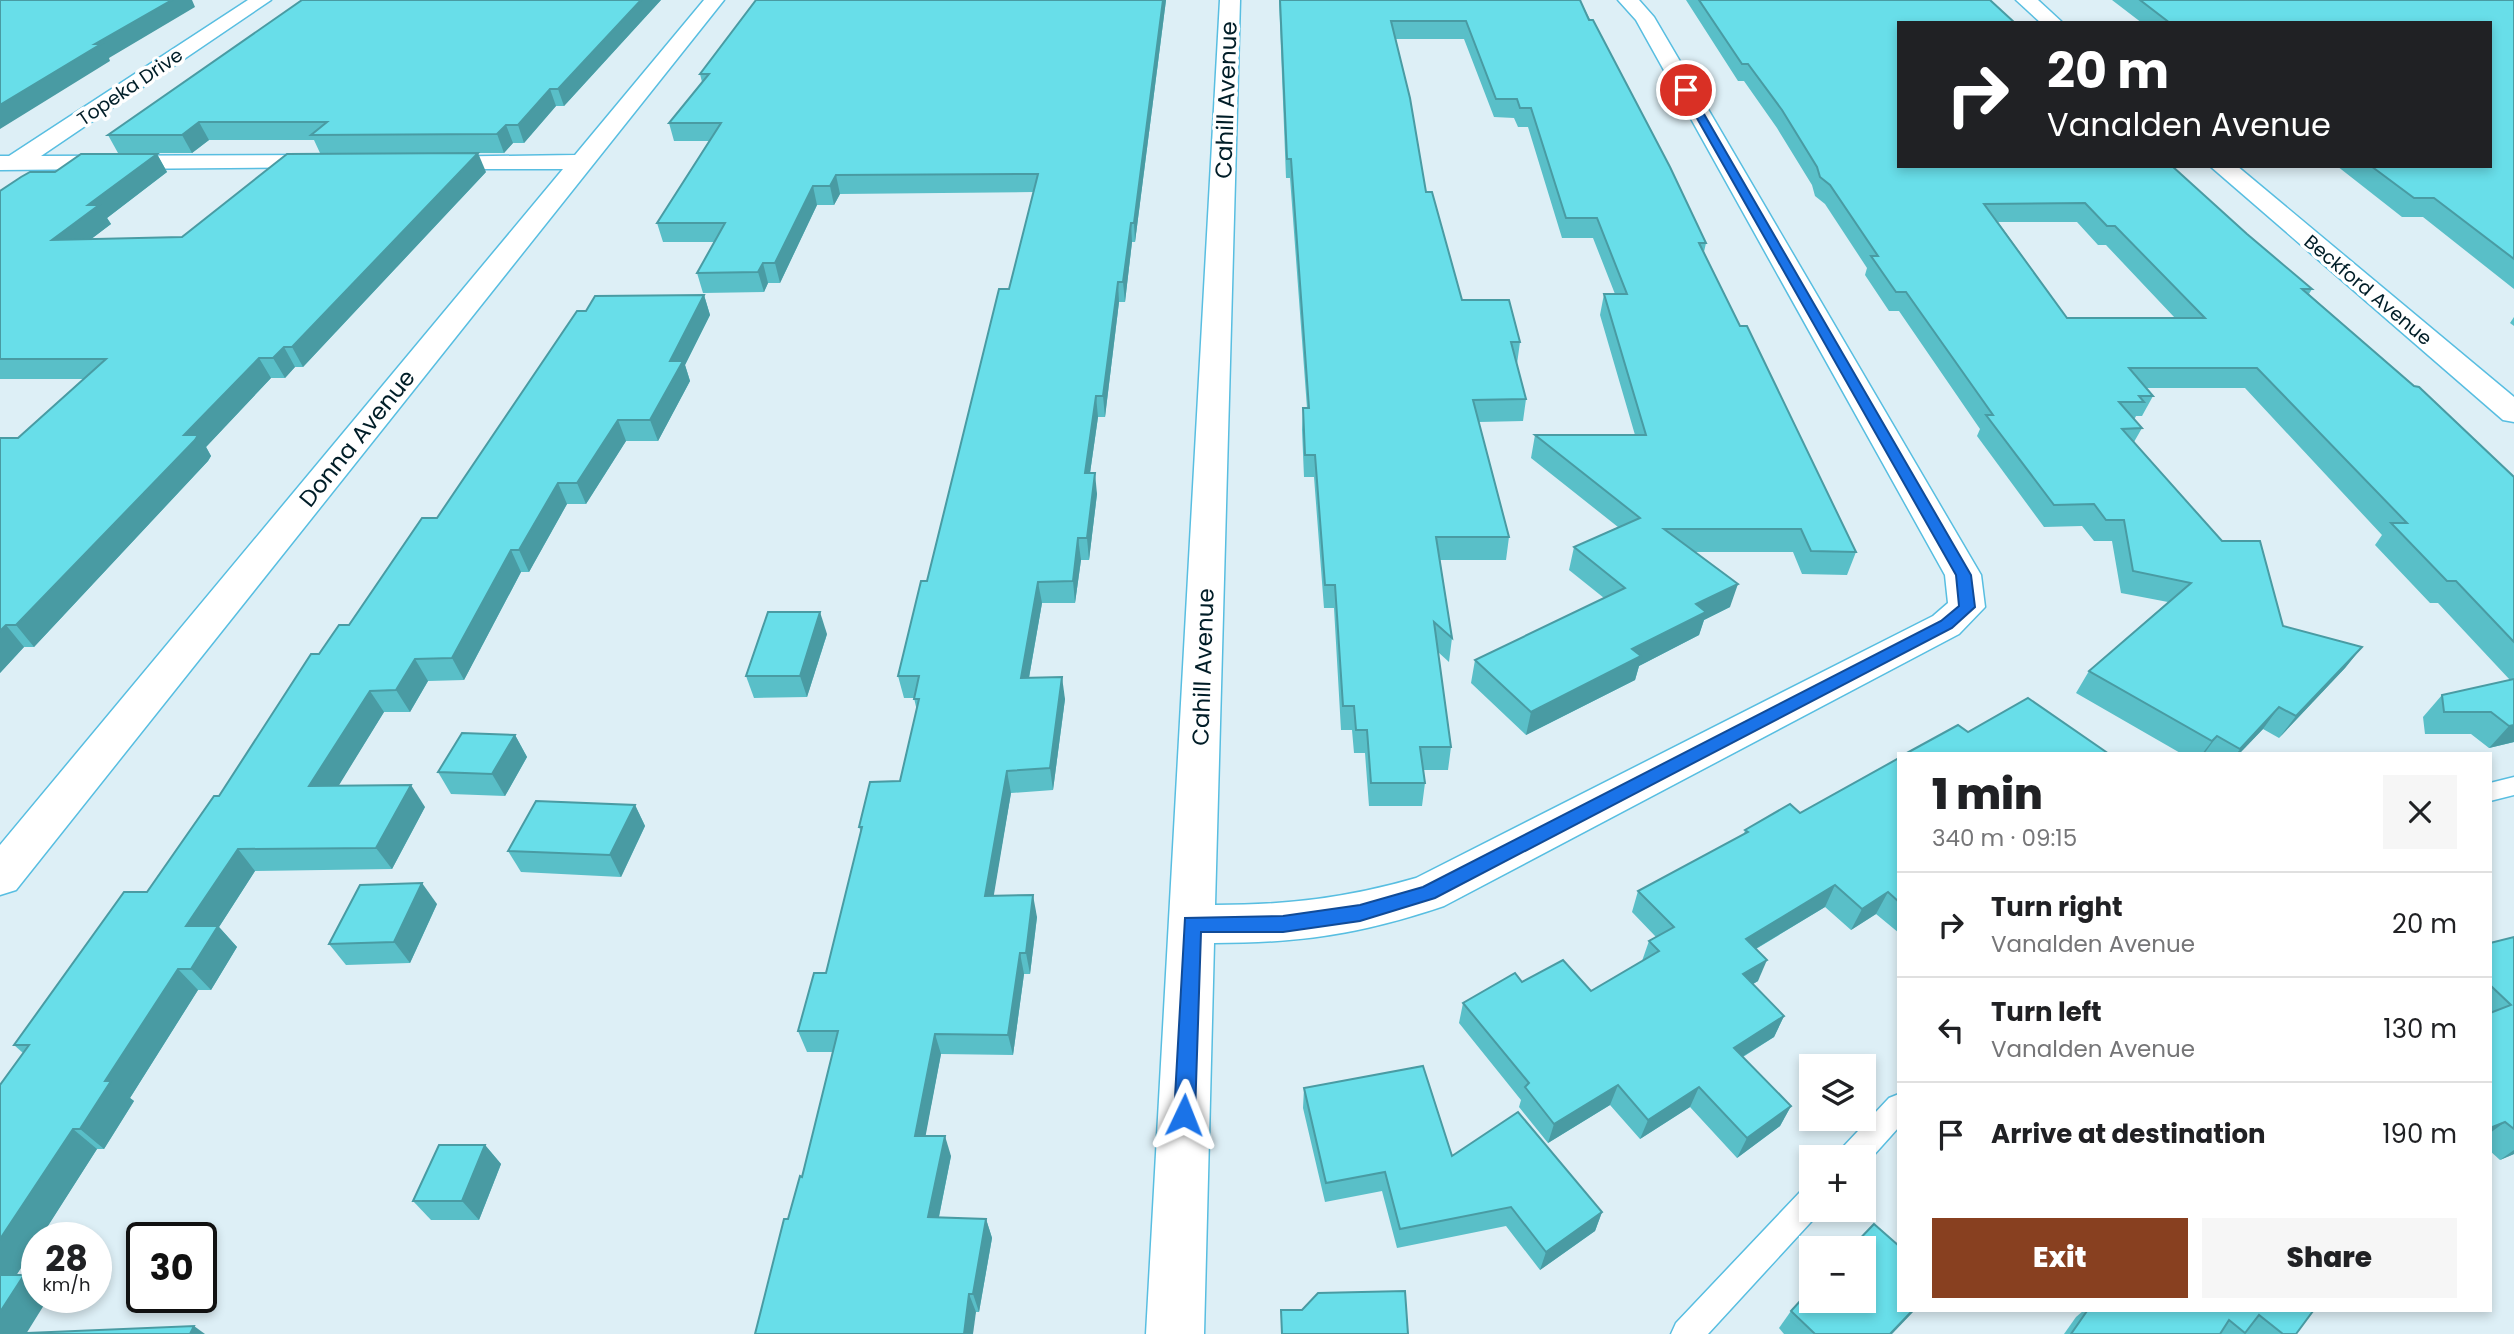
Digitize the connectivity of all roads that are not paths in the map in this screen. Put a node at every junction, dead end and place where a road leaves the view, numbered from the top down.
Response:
1 (261, 0) edge
2 (714, 0) edge
3 (1230, 0) edge
4 (1628, 0) edge
5 (2026, 0) edge
6 (2051, 21) edge
7 (349, 162) edge
8 (404, 162) edge
9 (582, 162) junction
10 (5, 166) edge
11 (2224, 168) edge
12 (2514, 413) edge
13 (2514, 786) edge
14 (2492, 792) edge
15 (0, 877) edge
16 (1192, 924) junction
17 (1897, 1109) edge
18 (1864, 1145) edge
19 (1799, 1214) edge
20 (1175, 1334) edge
21 (1687, 1334) edge

1 - 10 street, Topeka Drive
2 - 9 street, Donna Avenue
3 - 16 street, Cahill Avenue
4 - 16 street
5 - 6 street
7 - 10 street
8 - 9 street
9 - 15 street, Donna Avenue
11 - 12 street, Beckford Avenue
13 - 14 lane
16 - 20 street, Cahill Avenue
17 - 18 lane
19 - 21 lane

